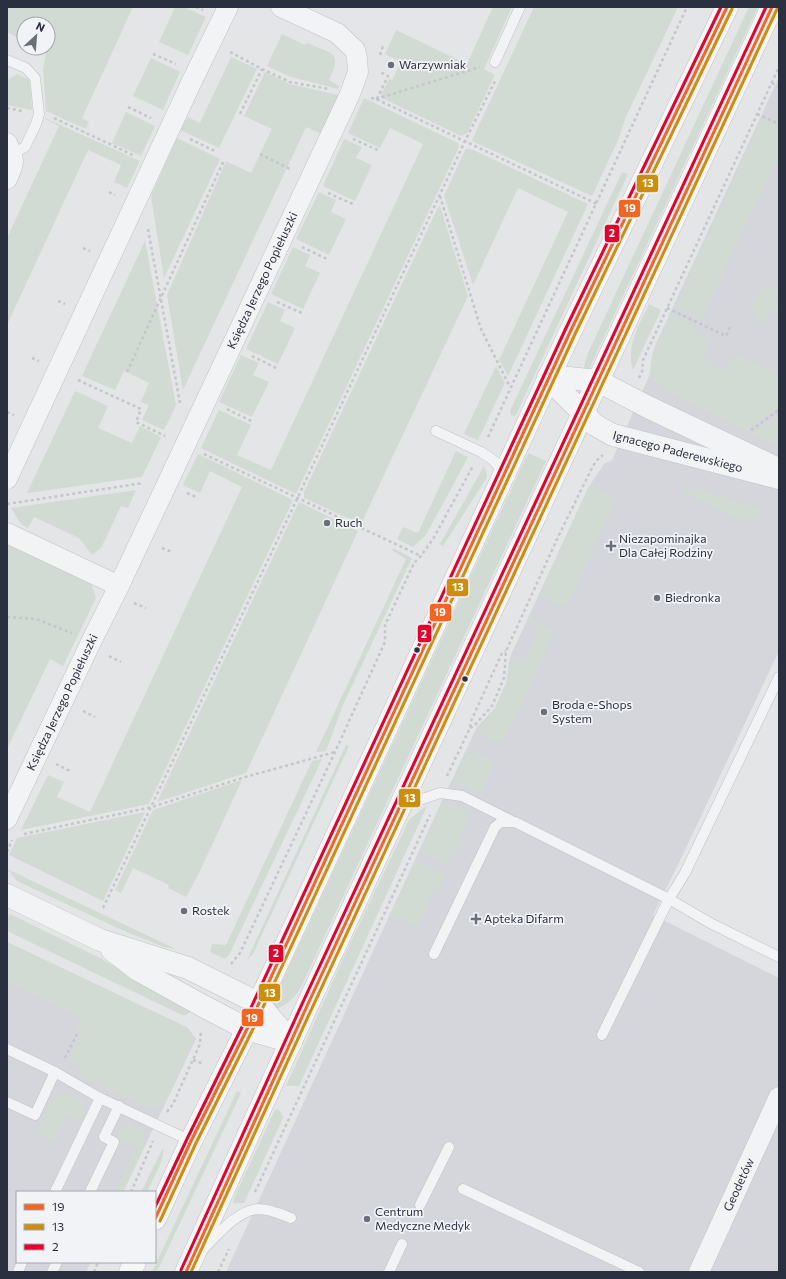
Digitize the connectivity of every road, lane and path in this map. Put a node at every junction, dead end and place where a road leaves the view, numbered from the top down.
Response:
1 (228, 7) edge
2 (280, 7) edge
3 (520, 7) edge
4 (687, 7) edge
5 (727, 7) edge
6 (772, 7) edge
7 (211, 41) junction
8 (153, 54) dead end
9 (7, 60) edge
10 (495, 62) junction
11 (179, 66) dead end
12 (779, 67) edge
13 (262, 69) junction
14 (772, 83) junction
15 (779, 87) edge
16 (350, 94) junction
17 (376, 99) junction
18 (128, 107) dead end
19 (7, 108) edge
20 (39, 114) junction
21 (240, 114) dead end
22 (757, 114) junction
23 (162, 124) junction
24 (779, 124) edge
25 (349, 137) dead end
26 (465, 141) junction
27 (10, 148) edge
28 (380, 151) dead end
29 (217, 152) dead end
30 (260, 154) dead end
31 (137, 157) dead end
32 (224, 160) dead end
33 (7, 179) edge
34 (317, 185) junction
35 (440, 195) junction
36 (135, 203) junction
37 (597, 204) junction
38 (354, 205) dead end
39 (298, 246) dead end
40 (329, 260) dead end
41 (160, 298) junction
42 (273, 300) dead end
43 (667, 308) junction
44 (304, 314) dead end
45 (731, 325) dead end
46 (248, 354) dead end
47 (278, 369) dead end
48 (57, 370) junction
49 (127, 372) dead end
50 (548, 378) junction
51 (638, 379) dead end
52 (598, 381) junction
53 (510, 387) junction
54 (180, 404) dead end
55 (223, 408) dead end
56 (779, 410) edge
57 (583, 413) junction
58 (253, 422) dead end
59 (436, 431) dead end
60 (750, 431) dead end
61 (487, 438) dead end
62 (187, 442) junction
63 (605, 452) dead end
64 (476, 460) dead end
65 (585, 467) dead end
66 (590, 470) junction
67 (779, 470) edge
68 (504, 472) junction
69 (779, 478) edge
70 (7, 479) edge
71 (168, 480) junction
72 (297, 499) junction
73 (7, 504) edge
74 (7, 533) edge
75 (421, 556) junction
76 (119, 586) junction
77 (7, 617) edge
78 (91, 642) junction
79 (506, 651) junction
80 (779, 677) edge
81 (81, 710) dead end
82 (95, 717) dead end
83 (470, 728) junction
84 (335, 752) junction
85 (49, 761) dead end
86 (70, 771) dead end
87 (445, 782) dead end
88 (152, 806) junction
89 (400, 806) junction
90 (431, 812) dead end
91 (515, 822) junction
92 (10, 828) edge
93 (21, 834) dead end
94 (7, 852) edge
95 (7, 895) edge
96 (669, 899) junction
97 (103, 908) dead end
98 (100, 940) junction
99 (434, 954) dead end
100 (779, 957) edge
101 (229, 967) dead end
102 (258, 1003) junction
103 (202, 1023) dead end
104 (247, 1029) junction
105 (77, 1034) dead end
106 (602, 1035) dead end
107 (291, 1042) junction
108 (7, 1049) edge
109 (57, 1073) junction
110 (779, 1097) edge
111 (100, 1098) junction
112 (7, 1102) edge
113 (119, 1106) junction
114 (165, 1115) dead end
115 (155, 1136) dead end
116 (191, 1141) junction
117 (449, 1147) dead end
118 (463, 1189) dead end
119 (55, 1191) edge
120 (90, 1191) edge
121 (131, 1191) edge
122 (254, 1195) dead end
123 (420, 1205) dead end
124 (156, 1217) edge
125 (292, 1218) dead end
126 (402, 1244) dead end
127 (56, 1263) edge
128 (134, 1263) edge
129 (189, 1266) edge
130 (52, 1272) edge
131 (130, 1272) edge
132 (389, 1272) edge
133 (640, 1272) edge
134 (699, 1272) edge

1 - 7 street
2 - 16 street, Księdza Jerzego Popiełuszki
3 - 10 lane
4 - 37 path
5 - 50 main road
6 - 52 main road
7 - 13 path
7 - 23 street
8 - 11 path
9 - 20 lane
10 - 17 path
10 - 26 path
12 - 14 path
13 - 16 path
13 - 21 path
14 - 15 path
14 - 22 path
16 - 17 path
16 - 34 street, Księdza Jerzego Popiełuszki
17 - 26 path
18 - 23 path
19 - 20 path
20 - 27 lane
20 - 31 path
22 - 24 path
22 - 43 path
23 - 29 path
23 - 36 street
25 - 28 path
26 - 35 path
26 - 37 path
27 - 33 street
30 - 34 path
32 - 41 path
34 - 38 path
34 - 62 street, Księdza Jerzego Popiełuszki
35 - 53 path
35 - 72 path
36 - 41 path
36 - 48 street
37 - 53 path
39 - 40 path
41 - 49 path
41 - 54 path
42 - 44 path
43 - 45 path
43 - 51 path
46 - 47 path
48 - 62 path
48 - 70 street
50 - 52 street
50 - 57 street, Ignacego Paderewskiego
50 - 68 main road
52 - 57 main road
52 - 67 street, Ignacego Paderewskiego
53 - 61 path
55 - 58 path
56 - 60 path
57 - 69 street, Ignacego Paderewskiego
57 - 89 main road
59 - 68 lane
62 - 71 street, Księdza Jerzego Popiełuszki
62 - 72 path
63 - 66 path
64 - 75 path
65 - 66 path
66 - 79 path
68 - 102 main road
71 - 73 path
71 - 76 street, Księdza Jerzego Popiełuszki
72 - 75 path
72 - 88 path
74 - 76 street
75 - 84 path
76 - 78 street, Księdza Jerzego Popiełuszki
77 - 78 path
78 - 92 street, Księdza Jerzego Popiełuszki
79 - 83 path
79 - 83 path
80 - 96 lane
81 - 82 path
83 - 87 path
84 - 88 path
84 - 101 path
85 - 86 path
88 - 93 path
88 - 97 path
89 - 91 lane
89 - 107 main road
90 - 122 path
91 - 96 lane
91 - 99 lane
92 - 94 path
95 - 98 street
96 - 100 lane
96 - 106 lane
98 - 102 street
98 - 104 street
102 - 104 main road
102 - 107 street
103 - 114 path
104 - 107 street
104 - 116 main road
105 - 109 path
107 - 129 main road
108 - 109 lane
109 - 111 lane
109 - 112 lane
110 - 134 street, Geodetów
111 - 113 lane
111 - 119 lane
113 - 116 lane
113 - 120 lane
115 - 121 path
116 - 124 main road
117 - 123 lane
118 - 133 lane
125 - 129 lane
126 - 132 lane
127 - 130 lane
128 - 131 main road

